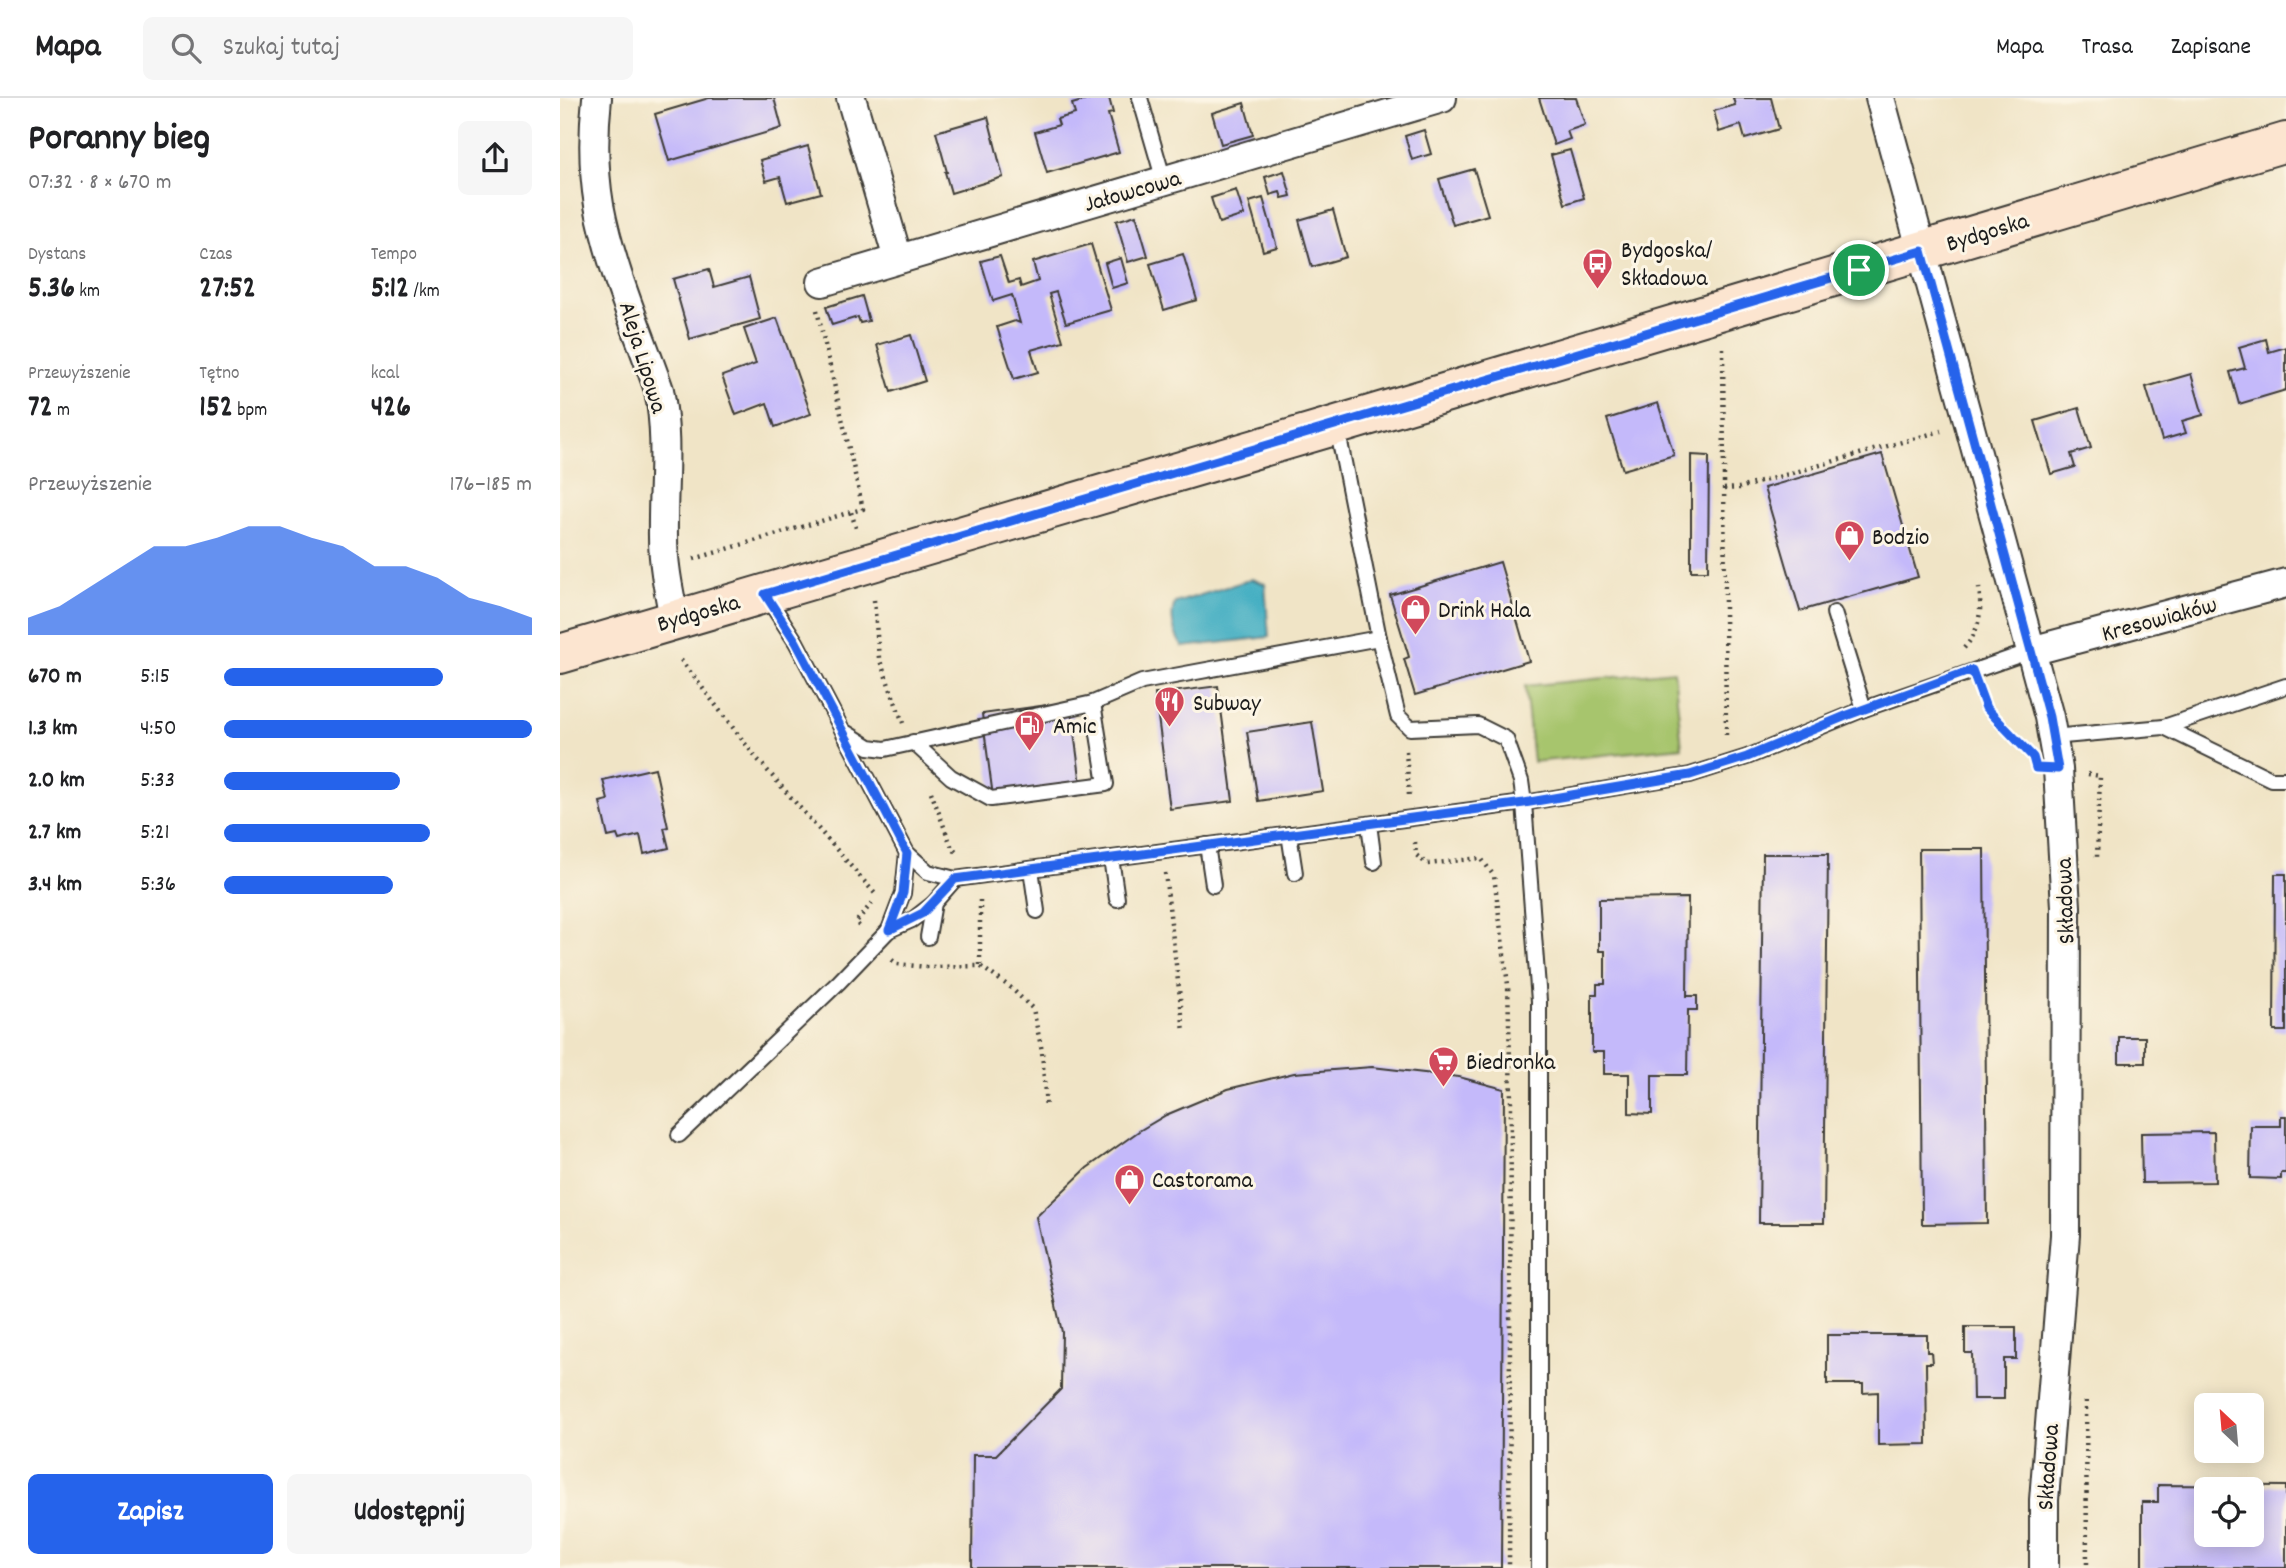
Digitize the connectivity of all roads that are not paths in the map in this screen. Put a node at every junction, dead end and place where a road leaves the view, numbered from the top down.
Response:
1 (597, 98) edge
2 (851, 98) edge
3 (1140, 98) edge
4 (1442, 98) edge
5 (1880, 98) edge
6 (1393, 105) edge
7 (2286, 142) edge
8 (1164, 180) junction
9 (1922, 251) junction
10 (898, 259) junction
11 (822, 282) road end
12 (1337, 425) junction
13 (2286, 583) edge
14 (765, 594) junction
15 (1833, 613) dead end
16 (674, 618) junction
17 (1379, 638) junction
18 (2031, 651) junction
19 (560, 654) edge
20 (2286, 686) edge
21 (1093, 703) junction
22 (1864, 709) junction
23 (2164, 727) junction
24 (841, 728) junction
25 (2052, 737) junction
26 (912, 743) junction
27 (886, 749) junction
28 (2286, 779) edge
29 (873, 789) junction
30 (1524, 803) junction
31 (1369, 824) junction
32 (1289, 834) junction
33 (1208, 845) junction
34 (907, 853) junction
35 (1111, 858) junction
36 (1374, 862) dead end
37 (1031, 869) junction
38 (1295, 873) dead end
39 (955, 879) junction
40 (1213, 885) dead end
41 (1118, 899) dead end
42 (934, 903) junction
43 (1037, 911) dead end
44 (889, 930) junction
45 (928, 937) dead end
46 (679, 1135) dead end
47 (1539, 1568) edge
48 (2044, 1568) edge

1 - 16 street, Aleja Lipowa
2 - 10 street
3 - 8 lane
4 - 6 street, Jałowcowa
5 - 9 street
6 - 8 street, Jałowcowa
7 - 9 street, Bydgoska
8 - 10 street, Jałowcowa
9 - 12 street, Bydgoska
9 - 18 street, Składowa
10 - 11 street, Jałowcowa
12 - 14 street, Bydgoska
12 - 17 lane
13 - 18 street, Kresowiaków
14 - 16 street, Bydgoska
14 - 24 lane
15 - 22 lane
16 - 19 street, Bydgoska
17 - 21 lane
17 - 30 lane
18 - 22 lane
18 - 25 street, Składowa
20 - 23 lane
21 - 26 lane
21 - 26 lane
22 - 30 lane
23 - 25 lane
23 - 28 lane
24 - 27 lane
24 - 29 lane
25 - 48 street, Składowa
26 - 27 lane
27 - 29 lane
29 - 34 lane
30 - 31 lane
30 - 47 lane
31 - 32 lane
31 - 36 lane
32 - 33 lane
32 - 38 lane
33 - 35 lane
33 - 40 lane
34 - 39 lane
34 - 44 lane
35 - 37 lane
35 - 41 lane
37 - 39 lane
37 - 43 lane
39 - 42 lane
42 - 44 lane
42 - 45 lane
44 - 46 lane

